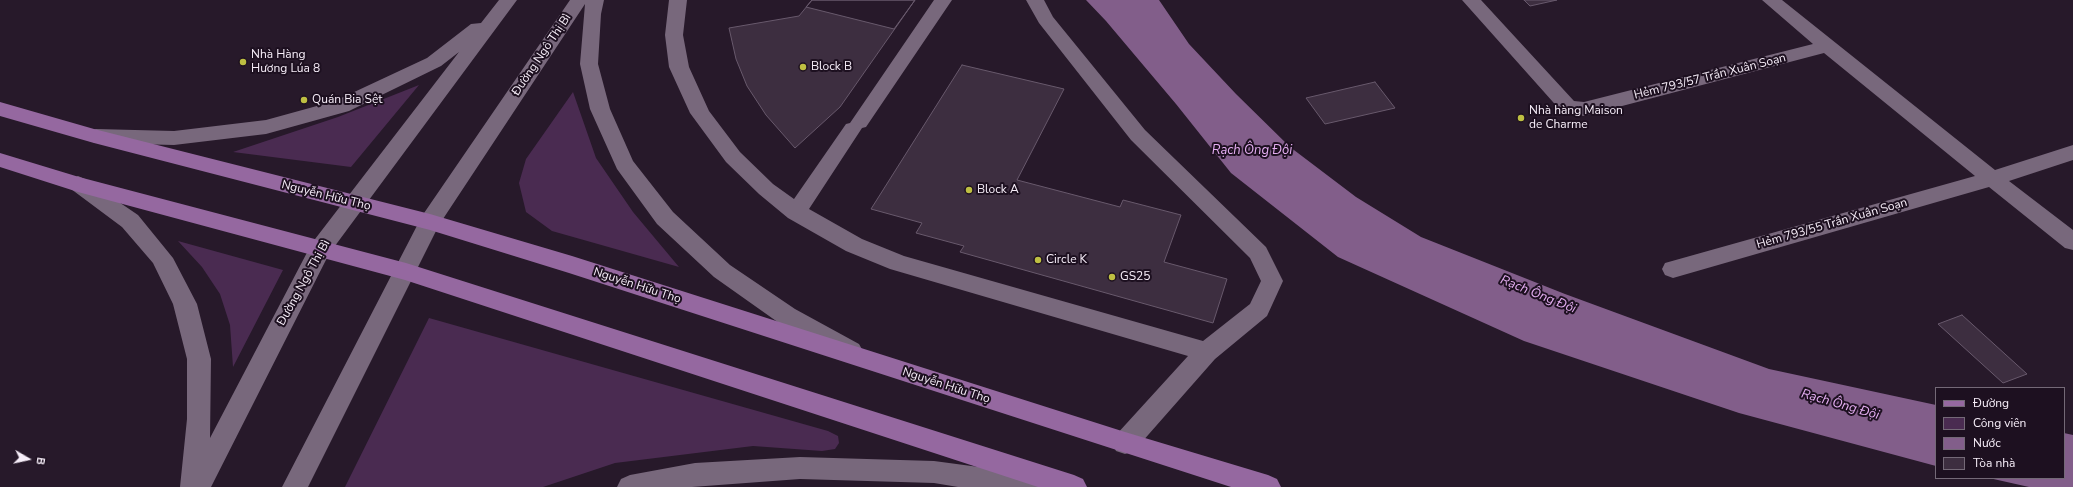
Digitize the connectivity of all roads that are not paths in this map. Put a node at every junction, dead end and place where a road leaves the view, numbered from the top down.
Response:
1 (579, 0) edge
2 (596, 0) edge
3 (678, 0) edge
4 (943, 0) edge
5 (1035, 0) edge
6 (1471, 0) edge
7 (1771, 0) edge
8 (504, 5) edge
9 (1828, 46) junction
10 (0, 109) edge
11 (94, 136) junction
12 (2073, 152) edge
13 (0, 160) edge
14 (1992, 179) junction
15 (78, 184) junction
16 (355, 203) junction
17 (796, 212) junction
18 (430, 222) junction
19 (2073, 242) edge
20 (320, 249) junction
21 (1673, 269) dead end
22 (406, 272) junction
23 (1207, 352) junction
24 (872, 362) junction
25 (1125, 443) junction
26 (193, 487) edge
27 (198, 487) edge
28 (295, 487) edge
29 (630, 487) edge
30 (1039, 487) edge
31 (1074, 487) edge
32 (1268, 487) edge

1 - 18 street, Đường Ngô Thị Bì
2 - 24 street
3 - 17 street
4 - 17 street
5 - 23 street
6 - 9 street, Hẻm 793/57 Trần Xuân Soạn
7 - 9 street
8 - 11 street
8 - 16 street, Đường Ngô Thị Bì
9 - 14 street
10 - 11 main road, Nguyễn Hữu Thọ
11 - 16 main road, Nguyễn Hữu Thọ
12 - 14 street, Hẻm 793/55 Trần Xuân Soạn
13 - 15 main road
14 - 19 street
14 - 21 street, Hẻm 793/55 Trần Xuân Soạn
15 - 20 main road
15 - 26 street
16 - 18 main road, Nguyễn Hữu Thọ
16 - 20 street, Đường Ngô Thị Bì
17 - 23 street
18 - 22 street, Đường Ngô Thị Bì
18 - 24 main road, Nguyễn Hữu Thọ
20 - 22 main road
20 - 27 street, Đường Ngô Thị Bì
22 - 28 street, Đường Ngô Thị Bì
22 - 31 main road
23 - 25 street
24 - 25 main road, Nguyễn Hữu Thọ
25 - 32 main road, Nguyễn Hữu Thọ
29 - 30 street

